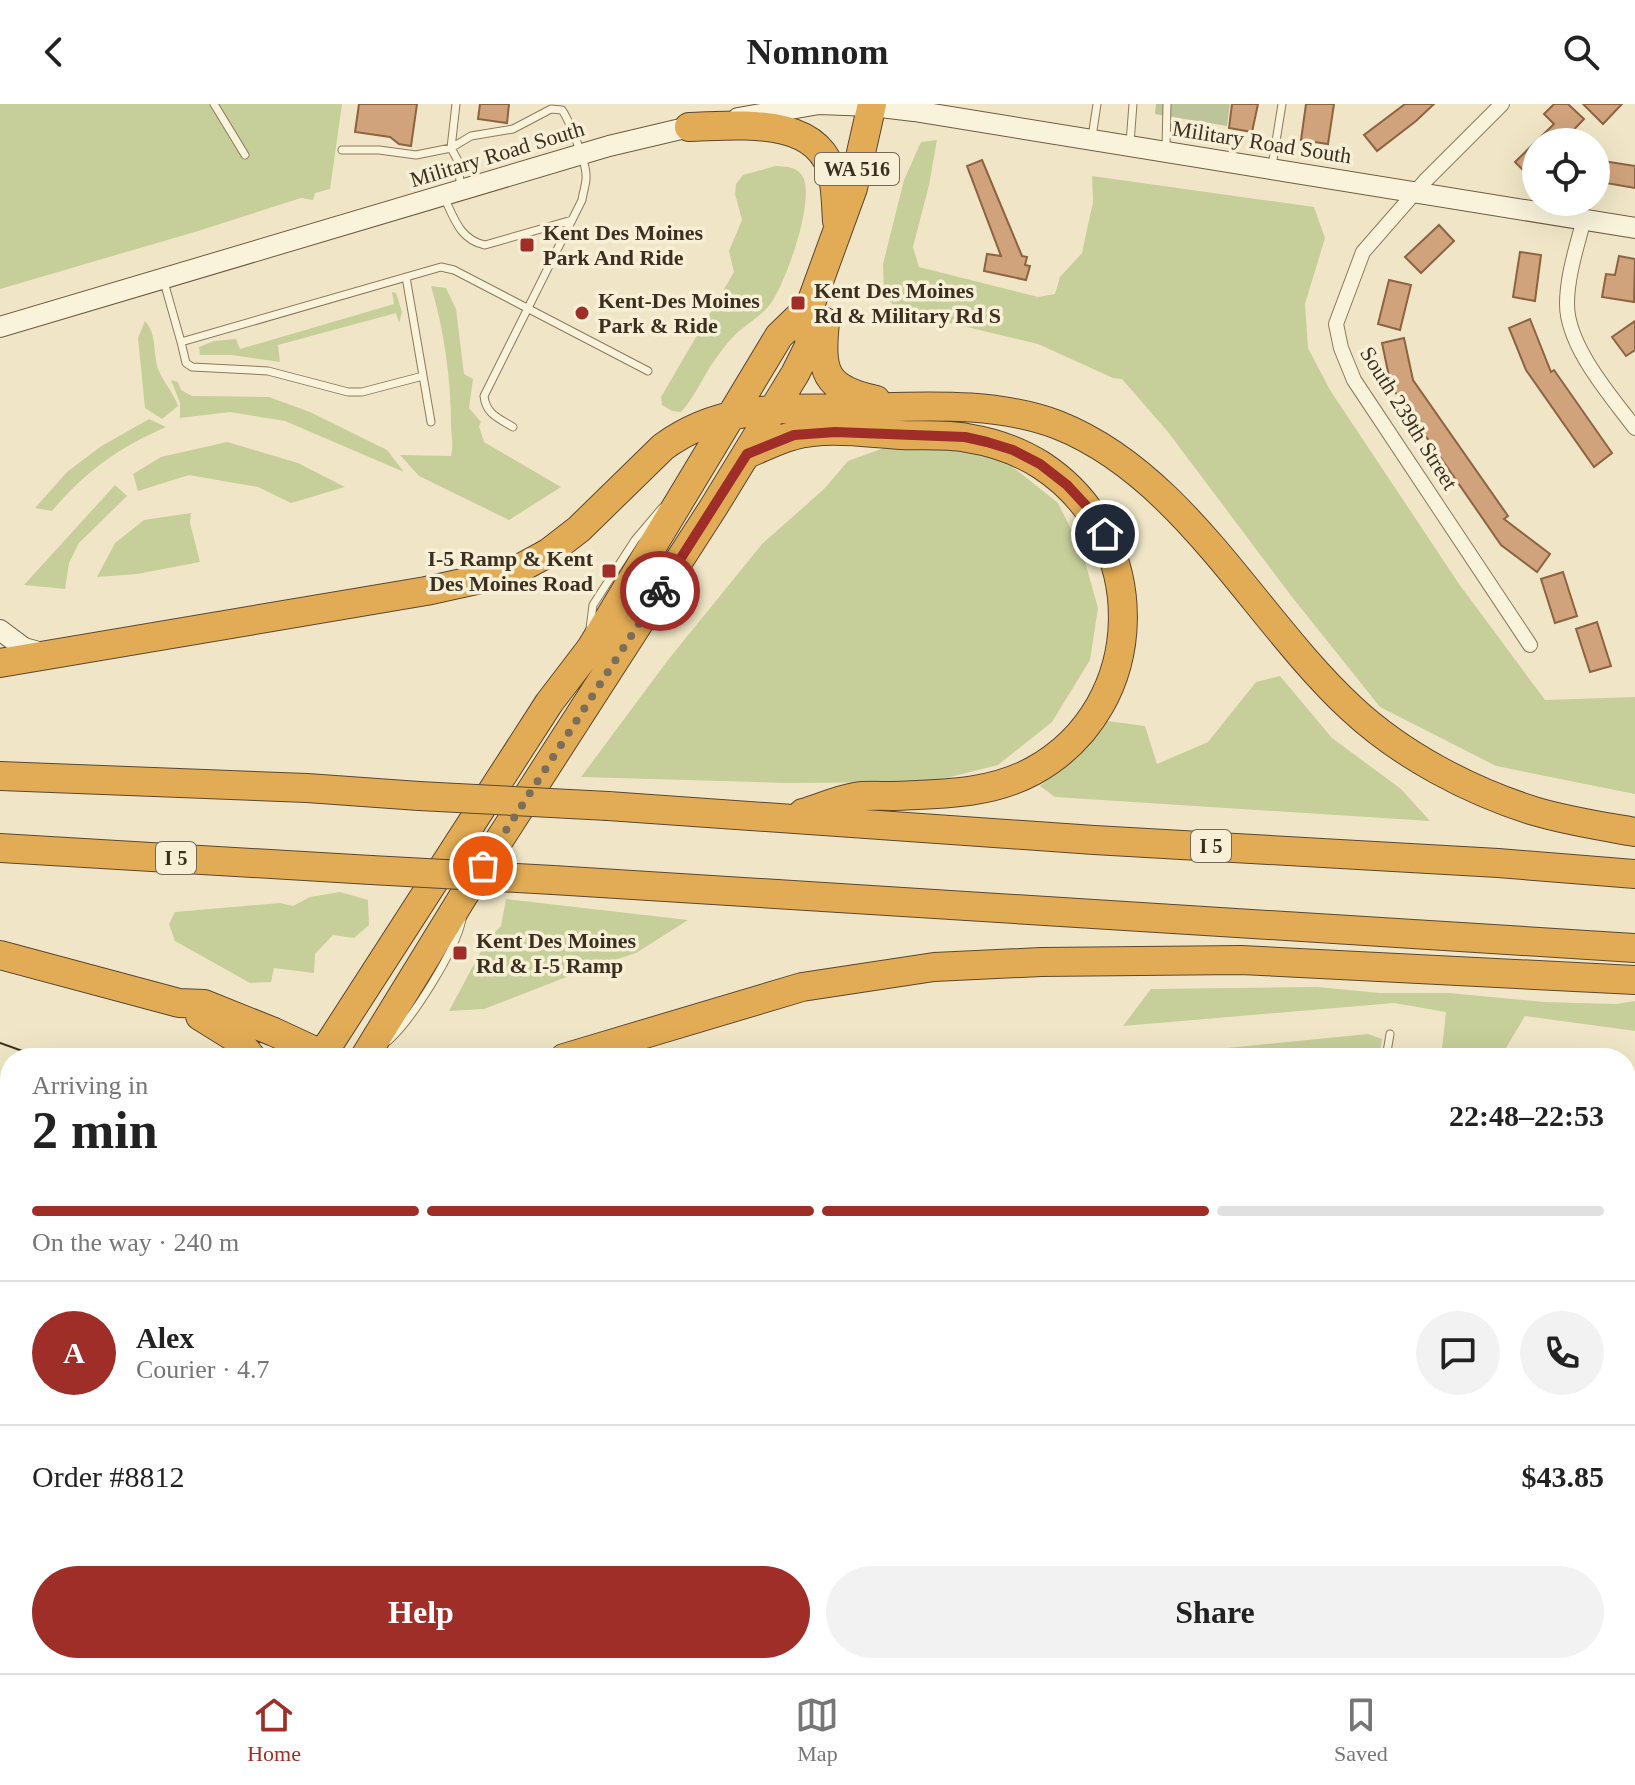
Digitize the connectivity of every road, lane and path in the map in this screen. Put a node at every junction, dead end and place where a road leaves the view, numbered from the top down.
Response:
1 (214, 104) edge
2 (456, 104) edge
3 (1097, 104) edge
4 (1133, 104) edge
5 (1167, 104) edge
6 (1282, 104) edge
7 (1502, 104) edge
8 (872, 105) edge
9 (689, 127) junction
10 (1092, 139) junction
11 (1130, 145) junction
12 (451, 148) junction
13 (342, 150) dead end
14 (1166, 151) junction
15 (581, 154) junction
16 (245, 155) dead end
17 (1271, 168) junction
18 (1416, 191) junction
19 (452, 193) junction
20 (1584, 219) junction
21 (572, 220) junction
22 (1635, 228) edge
23 (838, 231) junction
24 (824, 271) junction
25 (406, 277) junction
26 (163, 278) junction
27 (810, 306) junction
28 (528, 308) junction
29 (0, 327) edge
30 (181, 342) junction
31 (648, 371) dead end
32 (423, 376) junction
33 (912, 407) junction
34 (775, 410) junction
35 (734, 414) junction
36 (431, 422) dead end
37 (513, 427) dead end
38 (1635, 428) edge
39 (747, 454) junction
40 (0, 630) edge
41 (1530, 645) dead end
42 (50, 655) junction
43 (0, 663) edge
44 (0, 776) edge
45 (787, 818) junction
46 (1635, 832) edge
47 (0, 848) edge
48 (1635, 874) edge
49 (1635, 948) edge
50 (0, 955) edge
51 (1635, 980) edge
52 (179, 1003) junction
53 (1390, 1034) dead end
54 (244, 1048) edge
55 (306, 1048) edge
56 (330, 1048) edge
57 (370, 1048) edge
58 (598, 1048) edge
59 (1388, 1048) edge

1 - 16 lane
2 - 12 lane
3 - 10 lane
4 - 11 lane
5 - 14 lane
6 - 17 lane
7 - 18 street, South 239th Street
8 - 9 main road, Military Road South
8 - 10 main road, Military Road South
8 - 23 highway, WA 516
9 - 15 main road, Military Road South
9 - 23 highway
10 - 11 main road, Military Road South
11 - 14 main road, Military Road South
12 - 13 lane
12 - 15 lane
12 - 19 lane
14 - 17 main road, Military Road South
15 - 19 main road, Military Road South
15 - 21 lane
17 - 18 main road, Military Road South
18 - 20 main road, Military Road South
18 - 41 street, South 239th Street
19 - 21 lane
19 - 26 main road, Military Road South
20 - 22 main road, Military Road South
20 - 38 street
21 - 28 lane
23 - 24 highway, WA 516
24 - 27 highway, WA 516
24 - 33 highway
25 - 28 lane
25 - 30 lane
25 - 32 lane
26 - 29 main road, Military Road South
26 - 30 lane
27 - 34 highway, WA 516
27 - 35 highway, WA 516
28 - 31 lane
28 - 37 lane
30 - 32 lane
32 - 36 lane
33 - 34 highway
33 - 46 highway
34 - 35 highway
34 - 39 highway, WA 516
35 - 42 highway
35 - 56 highway, WA 516
39 - 45 highway
39 - 57 highway, WA 516
40 - 42 main road
42 - 43 highway
44 - 45 highway, I 5, bridge
45 - 48 highway, I 5
47 - 49 highway, I 5, bridge
50 - 52 highway
51 - 58 highway
52 - 54 highway
52 - 55 highway
53 - 59 lane

